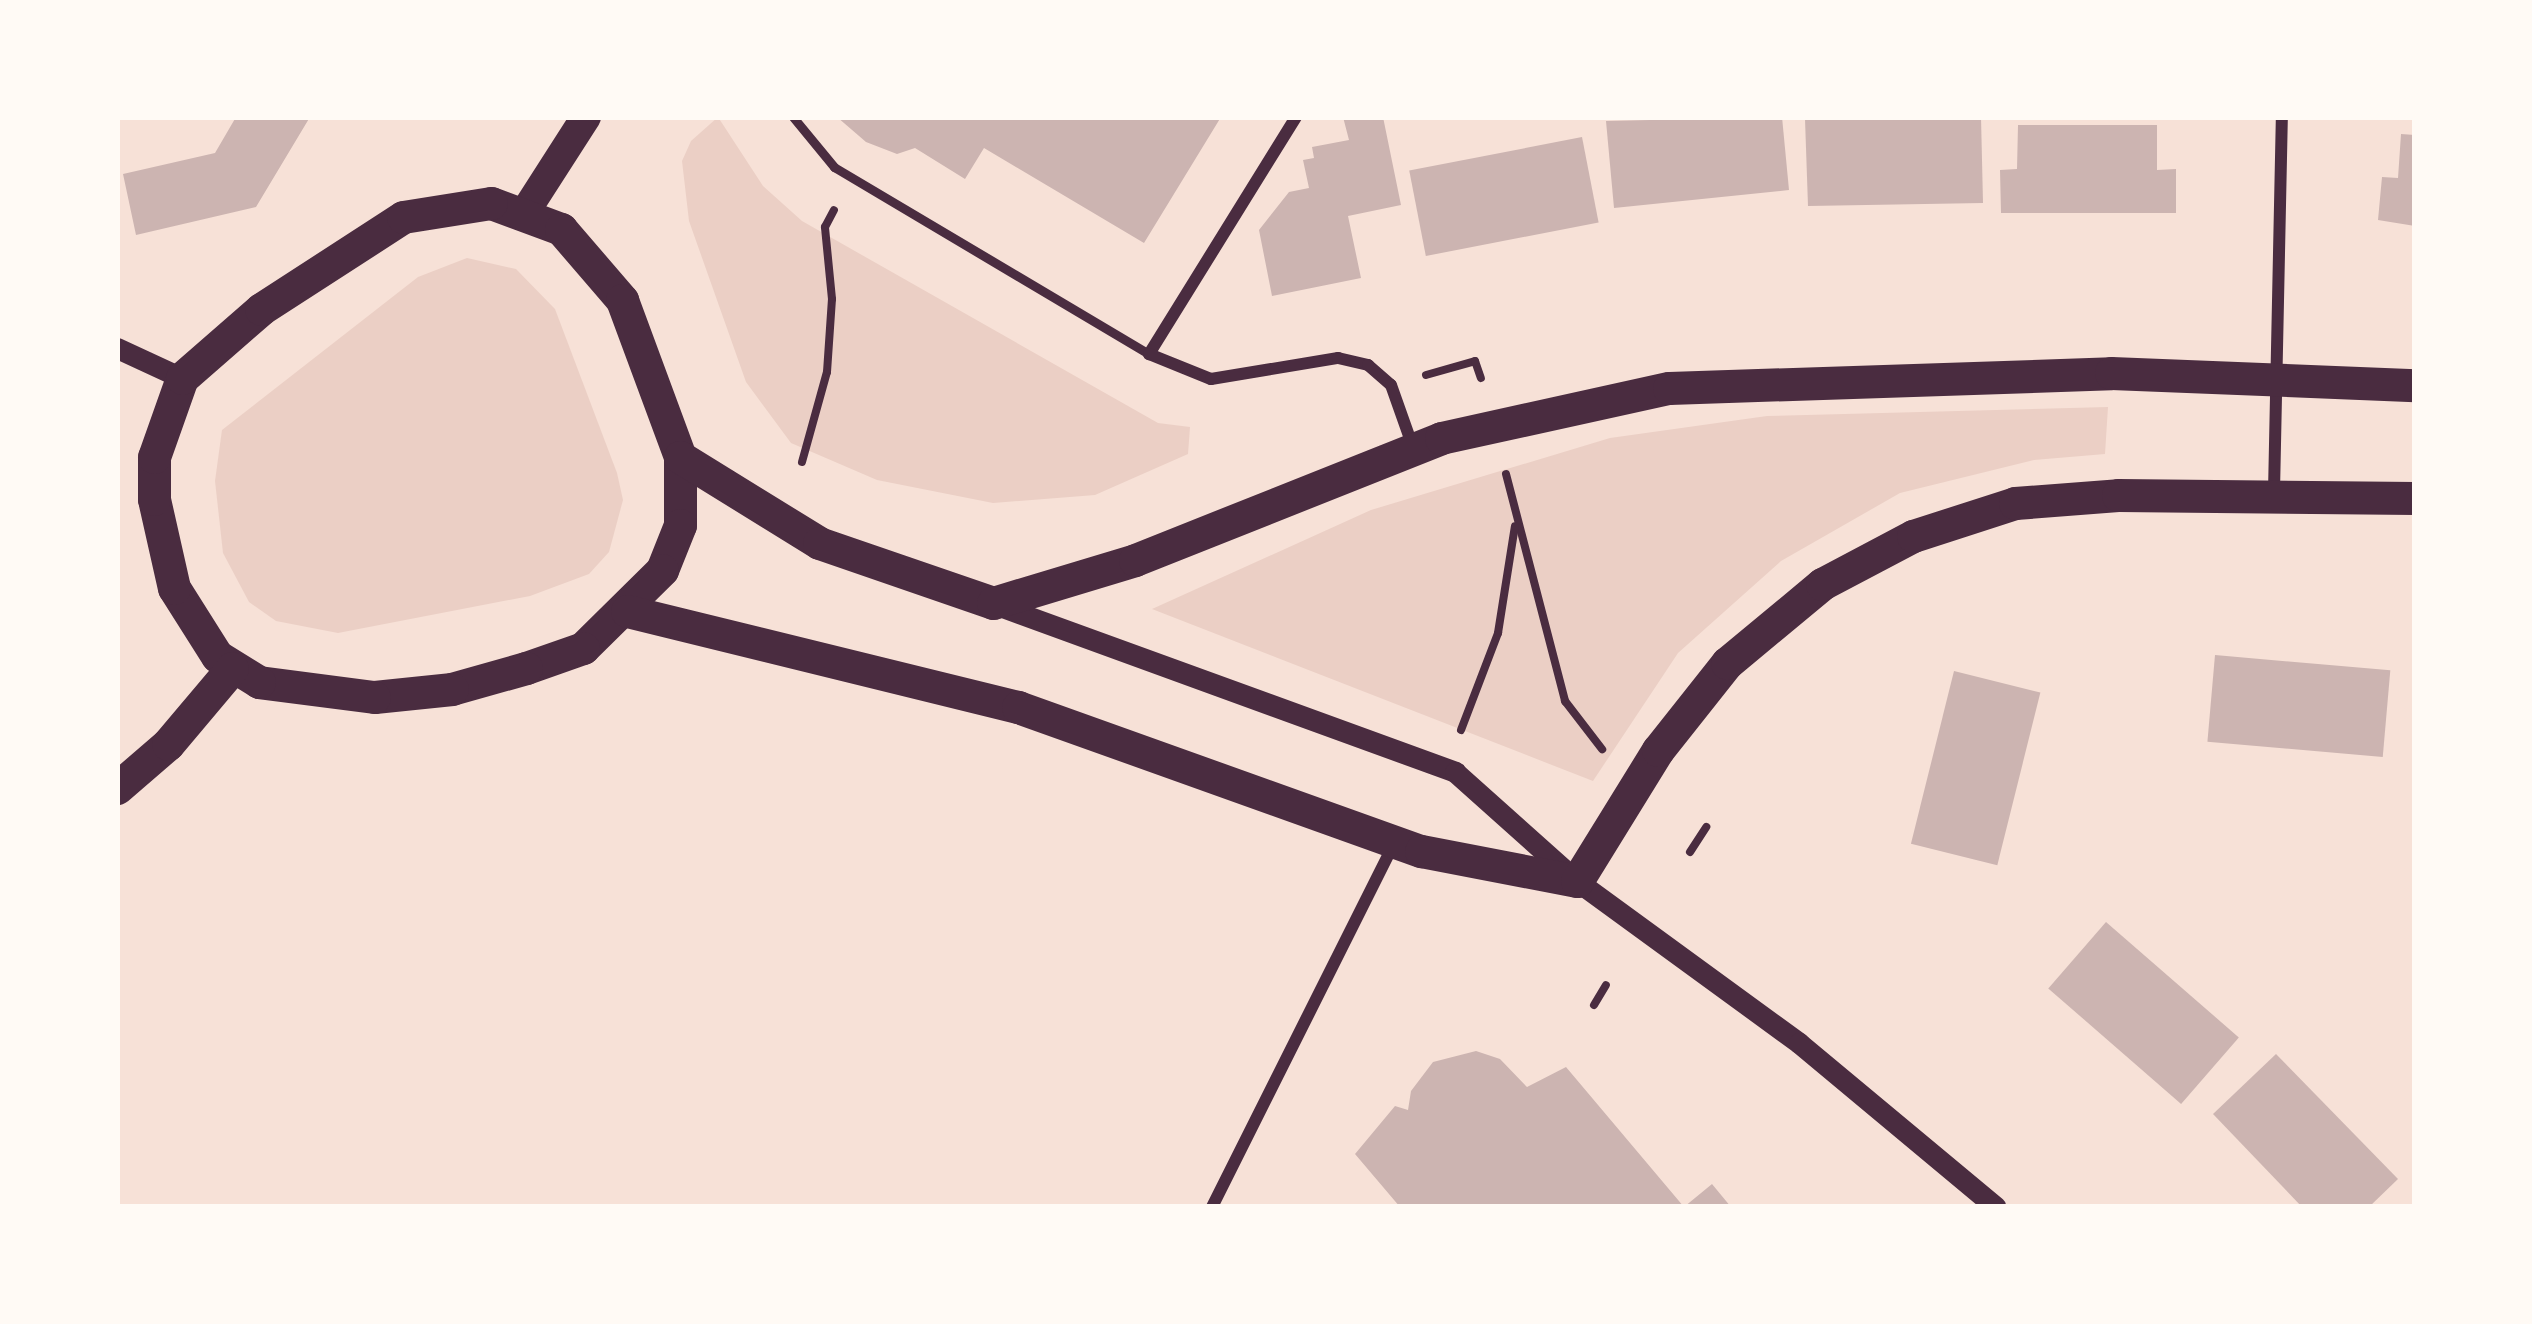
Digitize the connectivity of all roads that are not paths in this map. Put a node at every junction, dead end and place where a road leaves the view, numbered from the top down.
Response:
1 (586, 117) edge
2 (793, 117) edge
3 (1296, 117) edge
4 (2282, 117) edge
5 (525, 212) junction
6 (117, 348) edge
7 (1149, 355) junction
8 (2277, 376) junction
9 (182, 378) junction
10 (2415, 385) edge
11 (1413, 447) junction
12 (680, 457) junction
13 (2273, 493) junction
14 (2415, 498) edge
15 (993, 603) junction
16 (627, 611) junction
17 (232, 668) junction
18 (117, 788) edge
19 (1395, 841) junction
20 (1577, 881) junction
21 (1212, 1207) edge
22 (1996, 1207) edge

1 - 5 main road
2 - 7 lane
3 - 7 street
4 - 8 street
5 - 9 highway
5 - 12 highway
6 - 9 street
7 - 11 street
8 - 10 highway
8 - 11 highway
8 - 13 street
9 - 17 highway
11 - 15 highway
12 - 15 highway
12 - 16 highway
13 - 14 highway
13 - 20 highway
15 - 20 street
16 - 17 highway
16 - 19 highway
17 - 18 highway
19 - 20 highway
19 - 21 street
20 - 22 street

